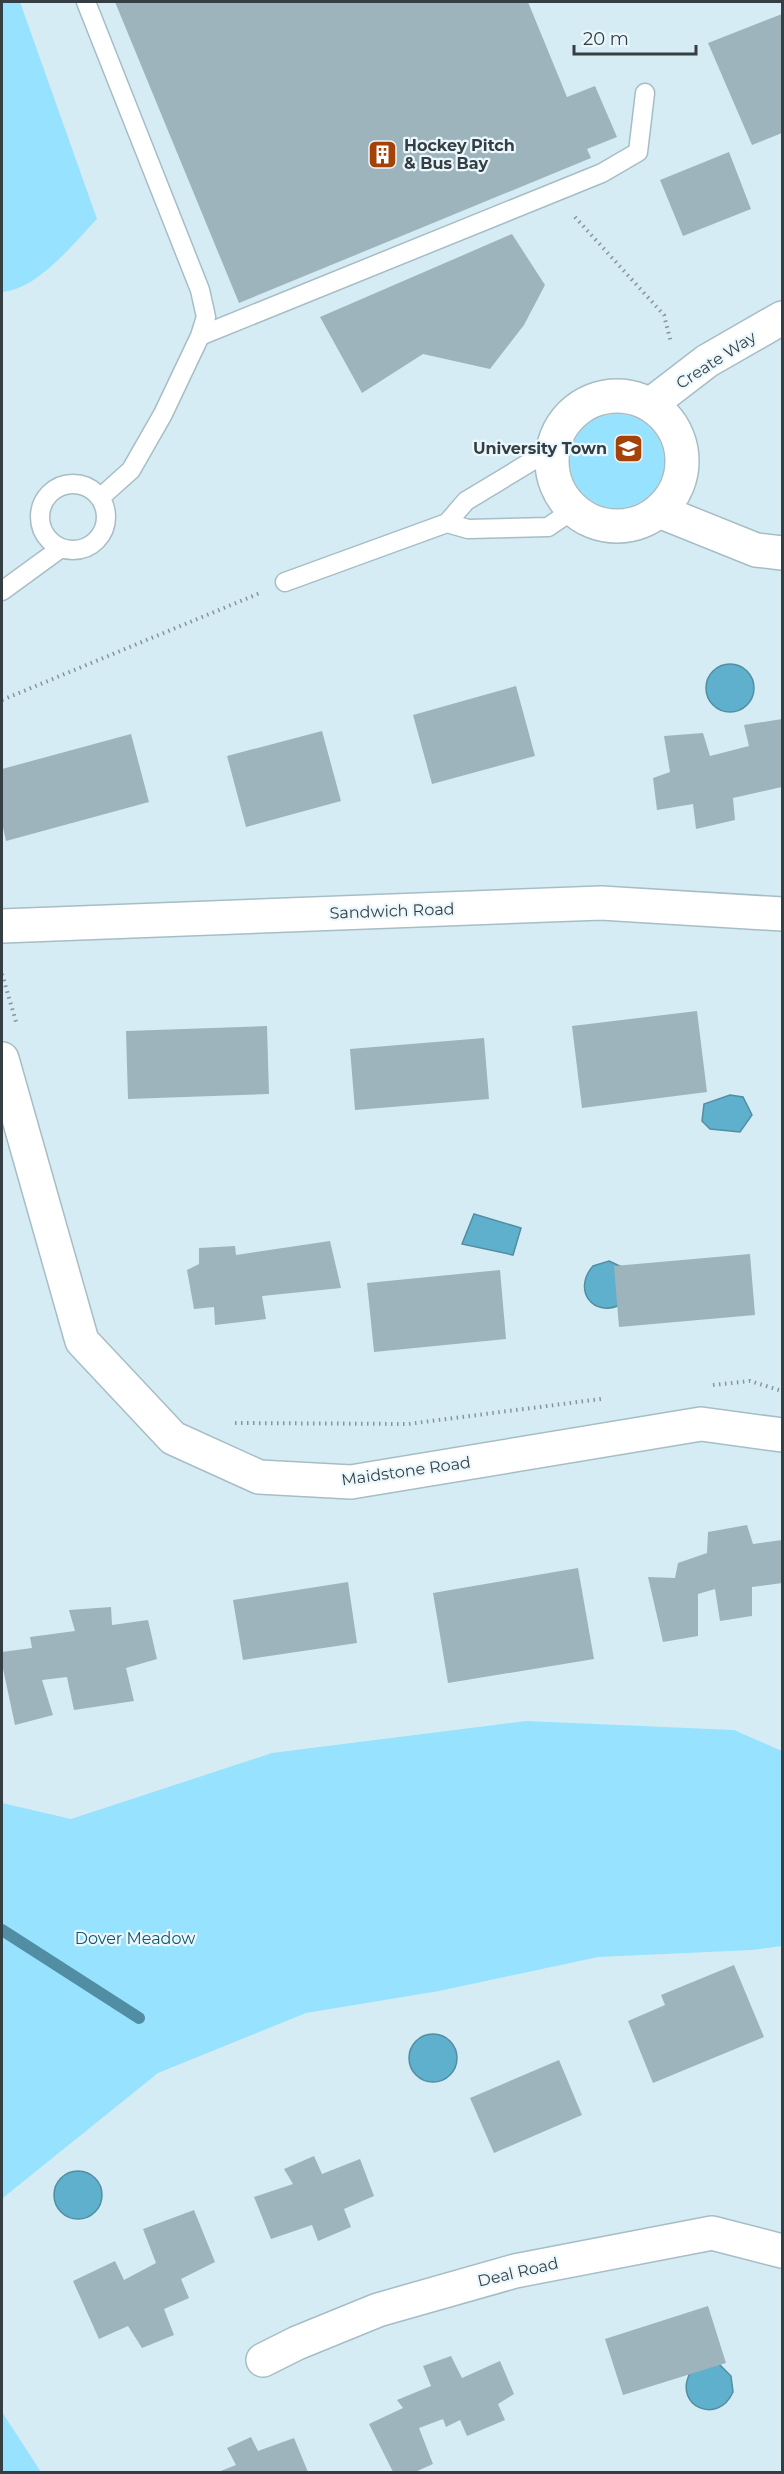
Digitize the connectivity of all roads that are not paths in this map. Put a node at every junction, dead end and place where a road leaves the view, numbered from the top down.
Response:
1 (87, 2) edge
2 (645, 93) dead end
3 (783, 318) edge
4 (200, 336) junction
5 (651, 404) junction
6 (552, 449) junction
7 (101, 497) junction
8 (573, 510) junction
9 (659, 511) junction
10 (447, 523) junction
11 (61, 548) junction
12 (783, 554) edge
13 (285, 582) road end
14 (2, 591) edge
15 (783, 914) edge
16 (2, 926) edge
17 (2, 1059) edge
18 (783, 1435) edge
19 (783, 2251) edge
20 (263, 2360) dead end

1 - 4 lane
2 - 4 lane
3 - 5 street, Create Way
4 - 7 lane
5 - 6 street
5 - 9 street
6 - 8 street
6 - 10 lane
7 - 11 lane
7 - 11 lane
8 - 9 street
8 - 10 lane
9 - 12 street
10 - 13 lane
11 - 14 lane
15 - 16 street, Sandwich Road
17 - 18 street, Maidstone Road
19 - 20 street, Deal Road

